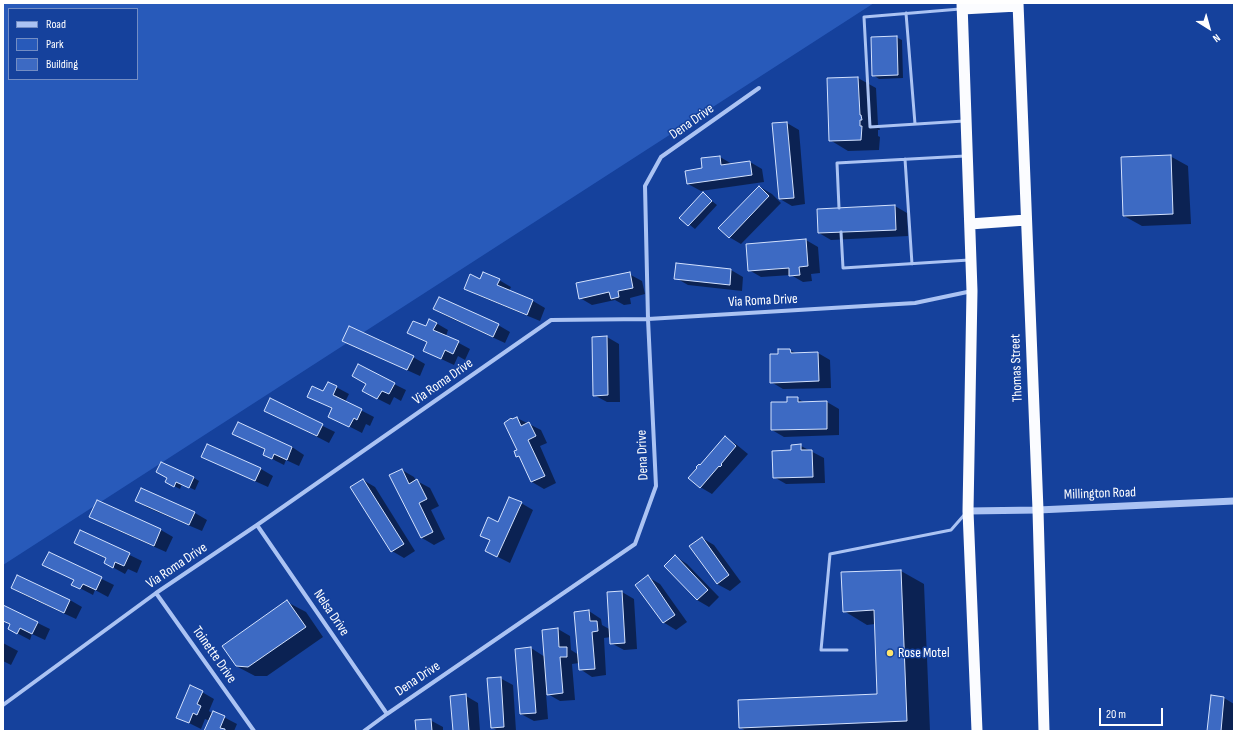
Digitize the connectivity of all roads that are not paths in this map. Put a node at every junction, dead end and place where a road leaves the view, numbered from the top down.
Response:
1 (1018, 5) edge
2 (962, 6) edge
3 (906, 13) junction
4 (759, 88) dead end
5 (966, 121) junction
6 (915, 124) junction
7 (967, 156) junction
8 (905, 159) junction
9 (840, 208) dead end
10 (1026, 220) junction
11 (970, 224) junction
12 (841, 232) dead end
13 (971, 260) junction
14 (912, 264) junction
15 (972, 291) junction
16 (648, 319) junction
17 (1234, 501) edge
18 (1038, 510) junction
19 (968, 511) junction
20 (257, 525) junction
21 (156, 593) junction
22 (847, 650) dead end
23 (3, 705) edge
24 (387, 714) junction
25 (254, 731) edge
26 (364, 731) edge
27 (977, 731) edge
28 (1044, 731) edge

1 - 2 highway
1 - 10 highway, Thomas Street
2 - 3 lane
2 - 5 highway
3 - 6 lane
3 - 6 lane
4 - 16 street, Dena Drive
5 - 6 lane
5 - 7 highway
7 - 8 lane
7 - 11 highway
8 - 9 lane
8 - 14 lane
10 - 11 highway
10 - 18 highway, Thomas Street
11 - 13 highway
12 - 14 lane
13 - 14 lane
13 - 15 highway
15 - 16 street, Via Roma Drive
15 - 19 highway
16 - 20 street, Via Roma Drive
16 - 24 street, Dena Drive
17 - 18 street, Millington Road
18 - 19 street, Millington Road
18 - 28 highway, Thomas Street
19 - 22 lane
19 - 27 highway
20 - 21 street, Via Roma Drive
20 - 24 street, Nelsa Drive
21 - 23 street, Via Roma Drive
21 - 25 street, Toinette Drive
24 - 26 street, Dena Drive

